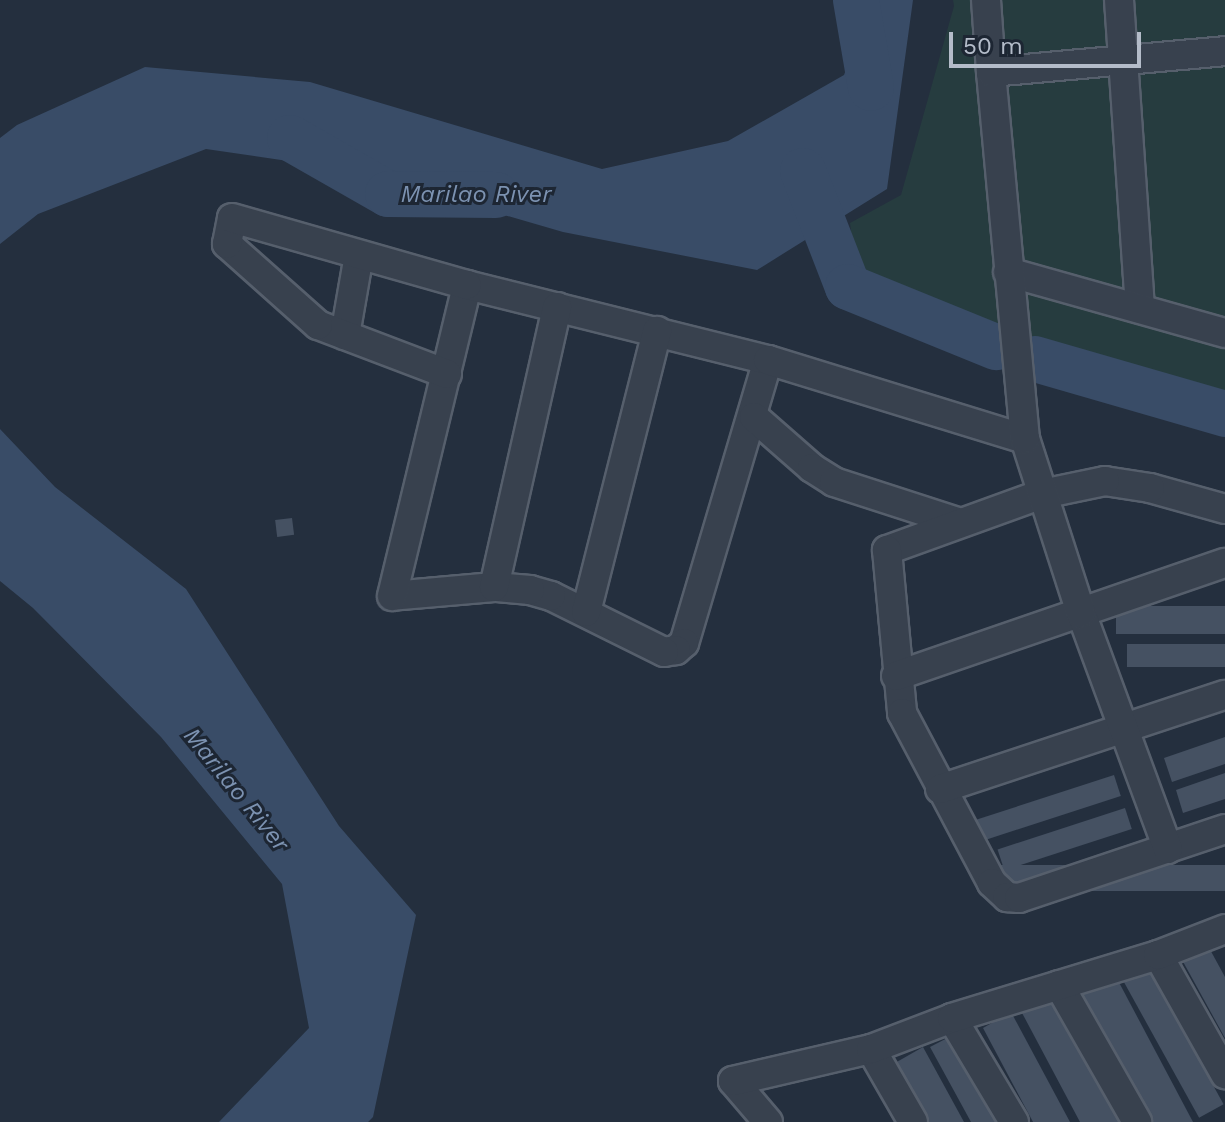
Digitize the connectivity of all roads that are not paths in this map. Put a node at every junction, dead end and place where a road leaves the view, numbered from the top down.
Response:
1 (986, 0) edge
2 (1119, 0) edge
3 (1225, 51) edge
4 (1122, 60) junction
5 (991, 72) junction
6 (359, 255) junction
7 (1008, 272) junction
8 (467, 285) junction
9 (557, 307) junction
10 (1140, 308) junction
11 (657, 331) junction
12 (1225, 333) edge
13 (345, 335) junction
14 (768, 360) junction
15 (447, 374) junction
16 (754, 417) junction
17 (1025, 439) junction
18 (1042, 494) junction
19 (1225, 509) edge
20 (958, 522) junction
21 (1225, 563) edge
22 (494, 587) junction
23 (586, 612) junction
24 (1081, 613) junction
25 (896, 676) junction
26 (1225, 695) edge
27 (1124, 727) junction
28 (940, 789) junction
29 (1225, 829) edge
30 (1168, 849) junction
31 (1225, 929) edge
32 (1158, 955) junction
33 (1059, 985) junction
34 (952, 1018) junction
35 (871, 1049) junction
36 (1225, 1074) edge
37 (768, 1122) edge
38 (913, 1122) edge
39 (1014, 1122) edge
40 (1137, 1122) edge

1 - 5 street
2 - 4 street
3 - 4 street
4 - 5 street
4 - 10 street
5 - 7 street
6 - 8 street
6 - 13 street
6 - 13 street
7 - 10 street
7 - 17 street
8 - 9 street
8 - 15 street
9 - 11 street
9 - 22 street
10 - 12 street
11 - 14 street
11 - 23 street
13 - 15 street
14 - 16 street
14 - 17 street
15 - 22 street
16 - 20 street
16 - 23 street
17 - 18 street
18 - 19 street
18 - 20 street
18 - 24 street
20 - 25 street
21 - 24 street
22 - 23 street
24 - 25 street
24 - 27 street
25 - 28 street
26 - 27 street
27 - 28 street
27 - 30 street
28 - 30 street
29 - 30 street
31 - 32 street
32 - 33 street
32 - 36 street
33 - 34 street
33 - 40 street
34 - 35 street
34 - 39 street
35 - 37 street
35 - 38 street

